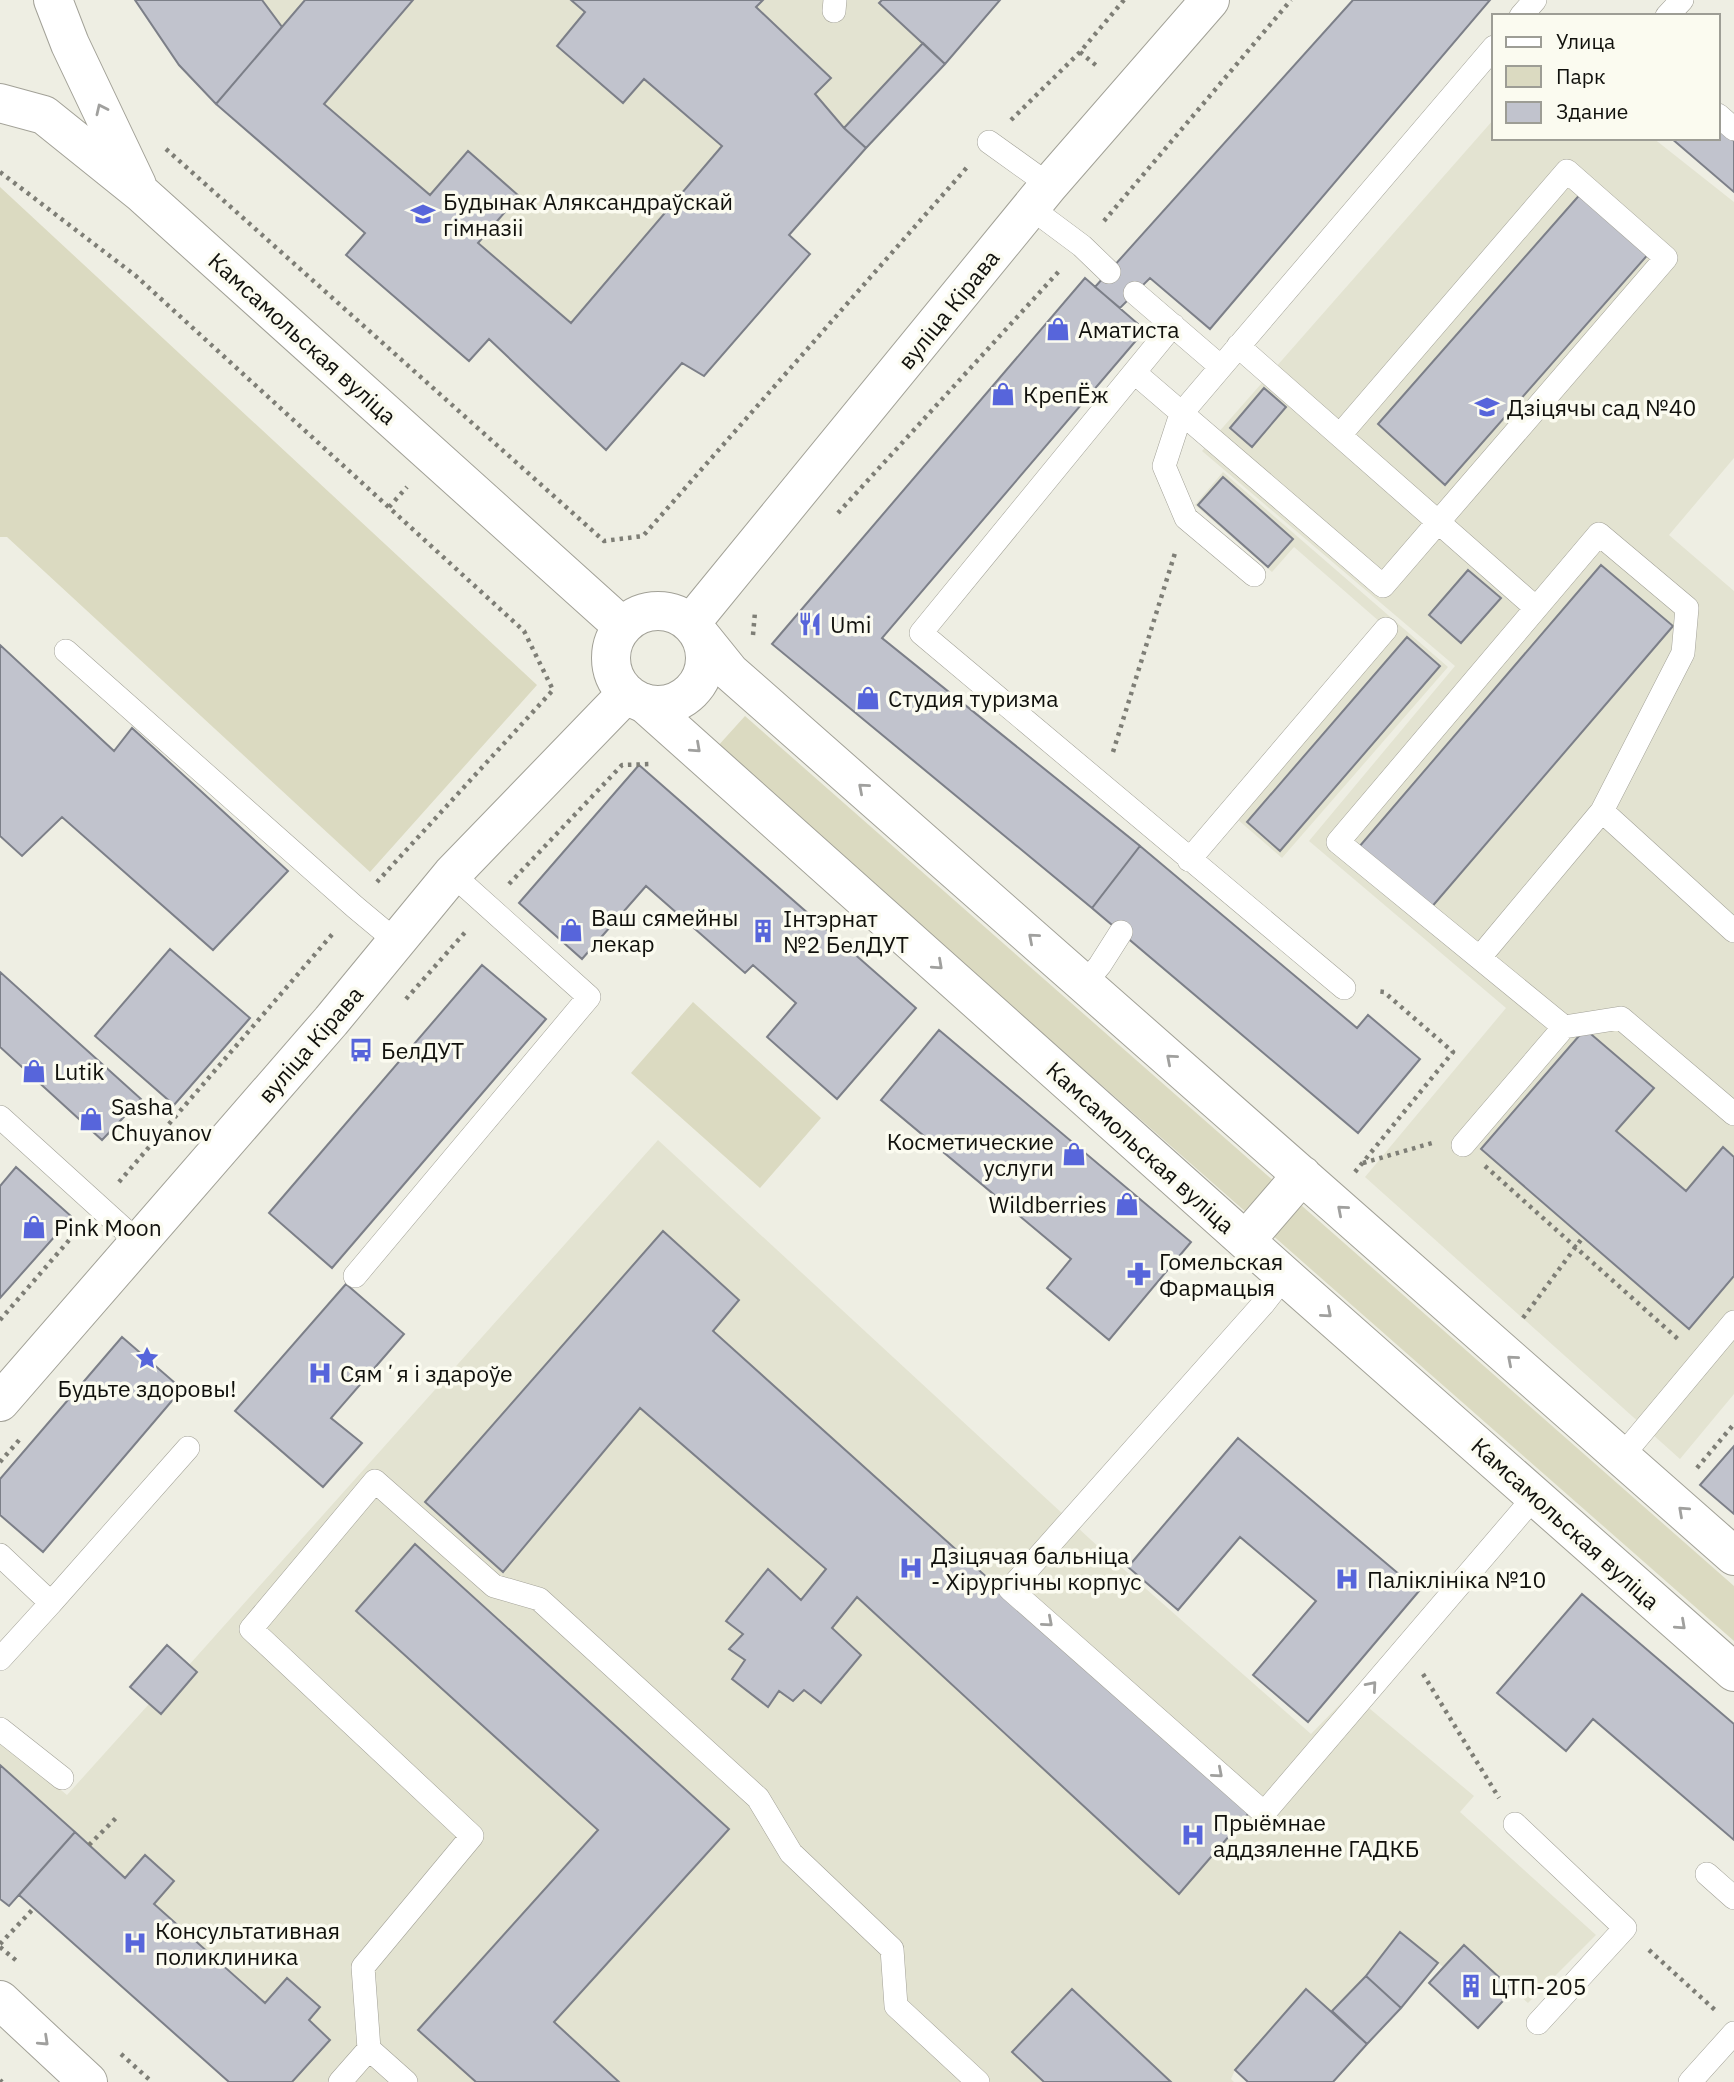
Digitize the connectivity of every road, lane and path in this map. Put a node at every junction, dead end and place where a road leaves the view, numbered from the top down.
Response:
1 (53, 0) edge
2 (1124, 0) edge
3 (1210, 0) edge
4 (1292, 0) edge
5 (1535, 0) edge
6 (1682, 0) edge
7 (1523, 14) edge
8 (1670, 14) edge
9 (70, 44) junction
10 (1492, 49) edge
11 (0, 103) edge
12 (44, 115) junction
13 (1720, 117) edge
14 (1734, 128) edge
15 (157, 140) dead end
16 (989, 142) junction
17 (0, 172) edge
18 (141, 193) junction
19 (1040, 197) junction
20 (1082, 246) junction
21 (1109, 272) dead end
22 (1135, 293) dead end
23 (1173, 325) junction
24 (1238, 346) junction
25 (1221, 367) junction
26 (1135, 373) junction
27 (1181, 414) junction
28 (1340, 435) junction
29 (1186, 518) junction
30 (830, 521) dead end
31 (1438, 522) junction
32 (1254, 575) dead end
33 (755, 603) dead end
34 (1536, 608) junction
35 (622, 626) junction
36 (1386, 629) dead end
37 (696, 630) junction
38 (752, 639) dead end
39 (66, 651) dead end
40 (635, 698) junction
41 (1102, 786) junction
42 (1602, 811) junction
43 (1189, 860) junction
44 (452, 874) junction
45 (355, 907) junction
46 (1734, 931) edge
47 (1121, 933) dead end
48 (397, 942) junction
49 (1480, 957) junction
50 (1085, 983) junction
51 (1343, 988) joint
52 (1564, 1027) junction
53 (1734, 1114) edge
54 (0, 1117) edge
55 (1463, 1145) junction
56 (1363, 1163) junction
57 (1301, 1175) junction
58 (1349, 1180) dead end
59 (98, 1206) junction
60 (1583, 1237) dead end
61 (1246, 1240) junction
62 (139, 1243) junction
63 (1576, 1247) junction
64 (355, 1276) dead end
65 (1284, 1276) junction
66 (1522, 1319) dead end
67 (0, 1320) edge
68 (1734, 1322) edge
69 (1702, 1361) junction
70 (0, 1402) edge
71 (1734, 1424) edge
72 (188, 1448) dead end
73 (1622, 1456) junction
74 (1693, 1473) dead end
75 (1536, 1495) junction
76 (0, 1555) edge
77 (1734, 1556) edge
78 (51, 1604) junction
79 (1406, 1647) junction
80 (0, 1659) edge
81 (1734, 1672) edge
82 (0, 1730) edge
83 (62, 1778) dead end
84 (116, 1818) dead end
85 (1515, 1824) joint
86 (89, 1845) dead end
87 (1707, 1874) dead end
88 (1734, 1898) edge
89 (34, 1908) dead end
90 (1625, 1928) junction
91 (0, 1944) edge
92 (0, 2000) edge
93 (1538, 2023) dead end
94 (1729, 2025) edge
95 (369, 2049) junction
96 (88, 2082) edge
97 (340, 2082) edge
98 (406, 2082) edge
99 (978, 2082) edge
100 (1690, 2082) edge

1 - 9 street, Камсамольская вуліца
2 - 16 path
3 - 19 street, вуліца Кірава
4 - 20 path
5 - 7 lane
6 - 8 lane
9 - 12 street
18 -> 9 street, Камсамольская вуліца
10 - 24 lane
11 - 12 street
12 - 18 street
13 - 14 lane
15 - 16 path
16 - 19 lane
17 - 45 path
18 - 35 street, Камсамольская вуліца
19 - 20 lane
19 - 37 street, вуліца Кірава
20 - 21 lane
20 - 30 path
22 - 23 lane
23 - 25 lane
23 - 26 lane
24 - 25 lane
24 - 28 lane
25 - 27 lane
26 - 27 lane
26 - 41 lane
27 - 29 lane
27 - 31 lane
28 - 31 lane
28 - 31 lane
29 - 32 lane
29 - 41 path
31 - 34 lane
33 - 38 path
34 - 42 lane
34 - 49 lane
35 - 37 street
35 - 40 street
36 - 43 lane
37 - 40 street
50 -> 37 street
39 - 45 lane
40 - 44 street, вуліца Кірава
40 -> 61 street, Камсамольская вуліца
41 - 43 lane
42 - 46 lane
42 - 49 lane
43 - 51 lane
44 - 48 street, вуліца Кірава
44 - 64 lane
45 - 48 lane
45 - 59 path
47 - 50 lane
48 - 62 street, вуліца Кірава
49 - 52 lane
57 -> 50 street
51 - 56 path
52 - 53 lane
52 - 55 lane
54 - 59 lane
55 - 56 path
55 - 63 path
56 - 58 path
57 - 61 street
73 -> 57 street
59 - 62 lane
59 - 67 path
60 - 63 path
61 - 65 street, Камсамольская вуліца
62 - 70 street, вуліца Кірава
63 - 66 path
63 - 69 path
65 -> 75 street, Камсамольская вуліца
65 -> 79 lane
68 - 69 lane
69 - 73 lane
71 - 74 path
72 - 78 lane
77 -> 73 street
75 - 79 lane
75 -> 81 street, Камсамольская вуліца
76 - 78 lane
78 - 80 lane
79 - 85 path
82 - 83 lane
84 - 86 path
85 - 90 lane
87 - 88 lane
89 - 91 path
90 - 93 lane
90 - 94 path
92 -> 96 street
94 - 100 lane
95 - 97 lane
95 - 98 lane
95 - 99 lane

